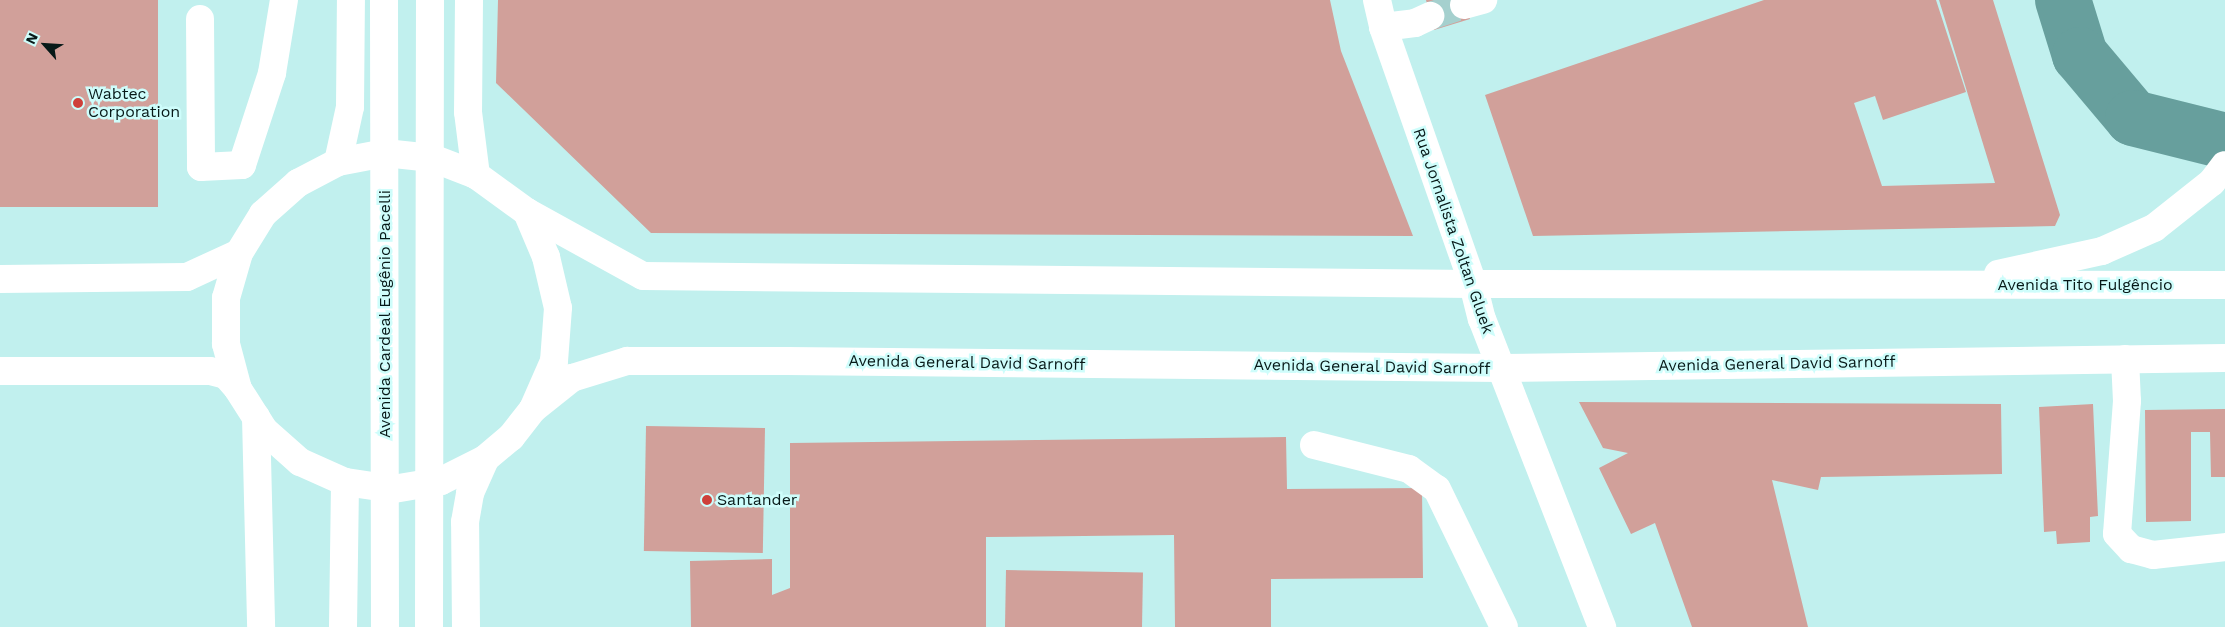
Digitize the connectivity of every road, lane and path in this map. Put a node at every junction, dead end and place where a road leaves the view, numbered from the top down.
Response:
1 (284, 0) edge
2 (351, 0) edge
3 (384, 0) edge
4 (430, 0) edge
5 (469, 0) edge
6 (1377, 0) edge
7 (1430, 16) tunnel mouth
8 (200, 19) dead end
9 (1383, 27) junction
10 (338, 162) junction
11 (2225, 165) edge
12 (476, 176) junction
13 (527, 212) junction
14 (239, 253) junction
15 (0, 278) edge
16 (1473, 284) junction
17 (2225, 285) edge
18 (1945, 286) junction
19 (2225, 358) edge
20 (2125, 359) junction
21 (1501, 368) junction
22 (0, 371) edge
23 (238, 389) junction
24 (533, 409) junction
25 (256, 417) junction
26 (1314, 445) dead end
27 (485, 459) junction
28 (345, 482) junction
29 (2225, 546) edge
30 (261, 627) edge
31 (343, 627) edge
32 (385, 627) edge
33 (429, 627) edge
34 (466, 627) edge
35 (1504, 627) edge
36 (1602, 627) edge

1 - 8 main road
2 - 10 main road
3 - 32 main road, Avenida Cardeal Eugênio Pacelli
4 - 33 main road
5 - 12 main road
6 - 9 main road, Rua Jornalista Zoltan Gluek
7 - 9 main road
9 - 16 main road, Rua Jornalista Zoltan Gluek
10 - 12 main road
10 - 14 main road
11 - 18 main road
12 - 13 main road
13 - 16 main road
13 - 24 main road
14 - 15 main road
14 - 23 main road
16 - 18 main road
16 - 21 main road, Rua Jornalista Zoltan Gluek
17 - 18 main road, Avenida Tito Fulgêncio
19 - 20 main road, Avenida General David Sarnoff
20 - 21 main road, Avenida General David Sarnoff
20 - 29 main road
21 - 24 main road, Avenida General David Sarnoff
21 - 36 main road, Rua Jornalista Zoltan Gluek
22 - 23 main road
23 - 25 main road
24 - 27 main road
25 - 28 main road
25 - 30 main road
26 - 35 main road
27 - 28 main road
27 - 34 main road
28 - 31 main road

